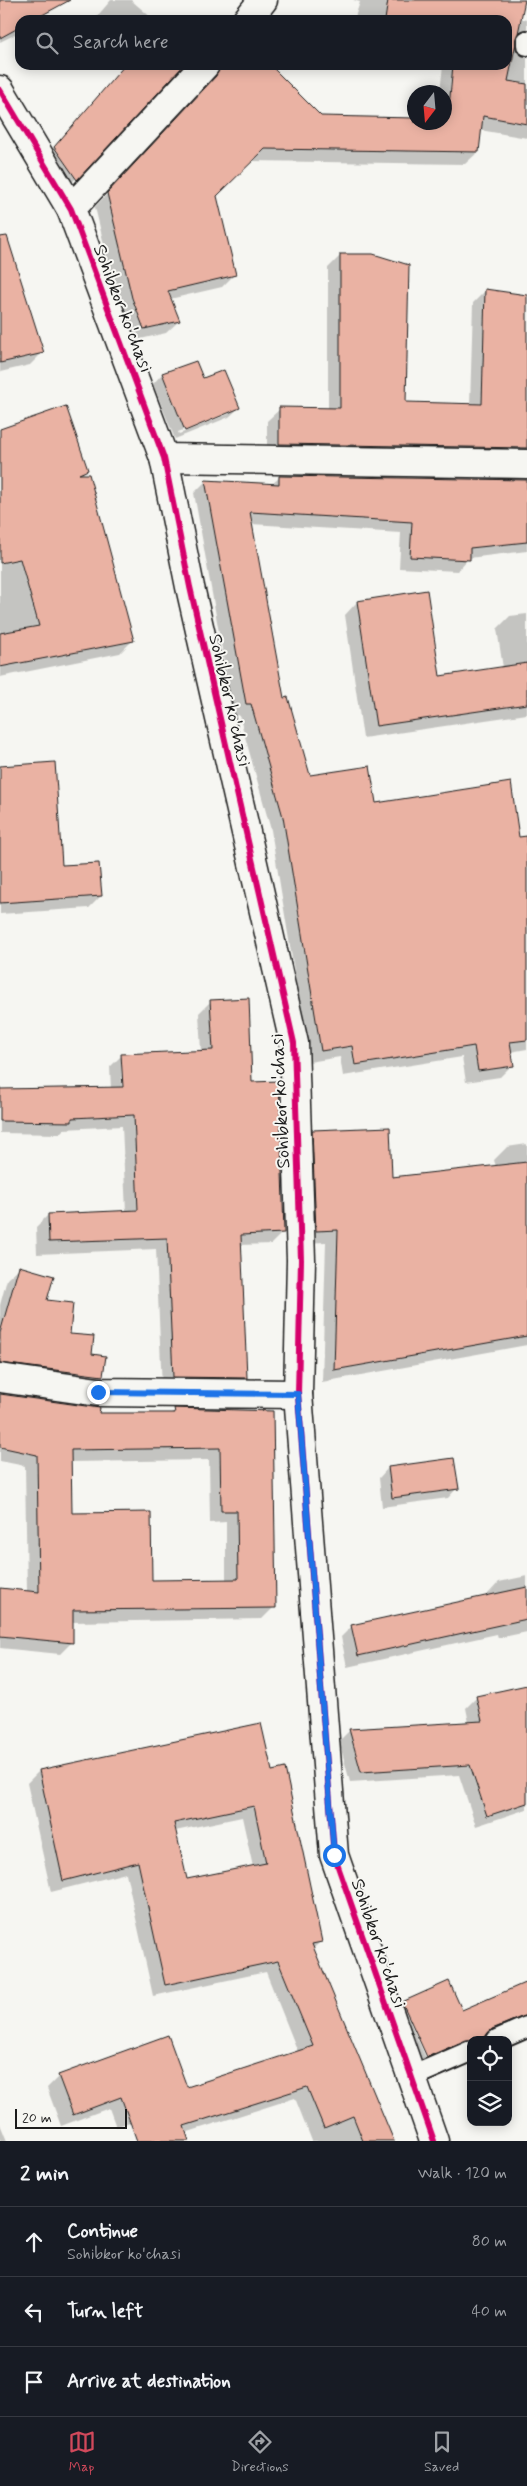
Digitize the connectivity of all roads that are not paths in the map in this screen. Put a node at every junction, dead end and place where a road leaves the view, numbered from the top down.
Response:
1 (263, 0) edge
2 (251, 15) edge
3 (200, 70) edge
4 (0, 90) edge
5 (71, 210) junction
6 (164, 458) junction
7 (527, 464) edge
8 (0, 1378) edge
9 (298, 1394) junction
10 (527, 2026) edge
11 (506, 2036) edge
12 (467, 2053) edge
13 (411, 2077) junction
14 (434, 2141) edge

1 - 2 street
3 - 5 street
4 - 5 street, Sohibkor ko'chasi
5 - 6 street, Sohibkor ko'chasi
6 - 7 street
6 - 9 street, Sohibkor ko'chasi
8 - 9 street
9 - 13 street, Sohibkor ko'chasi
10 - 11 lane
12 - 13 lane
13 - 14 street, Sohibkor ko'chasi

